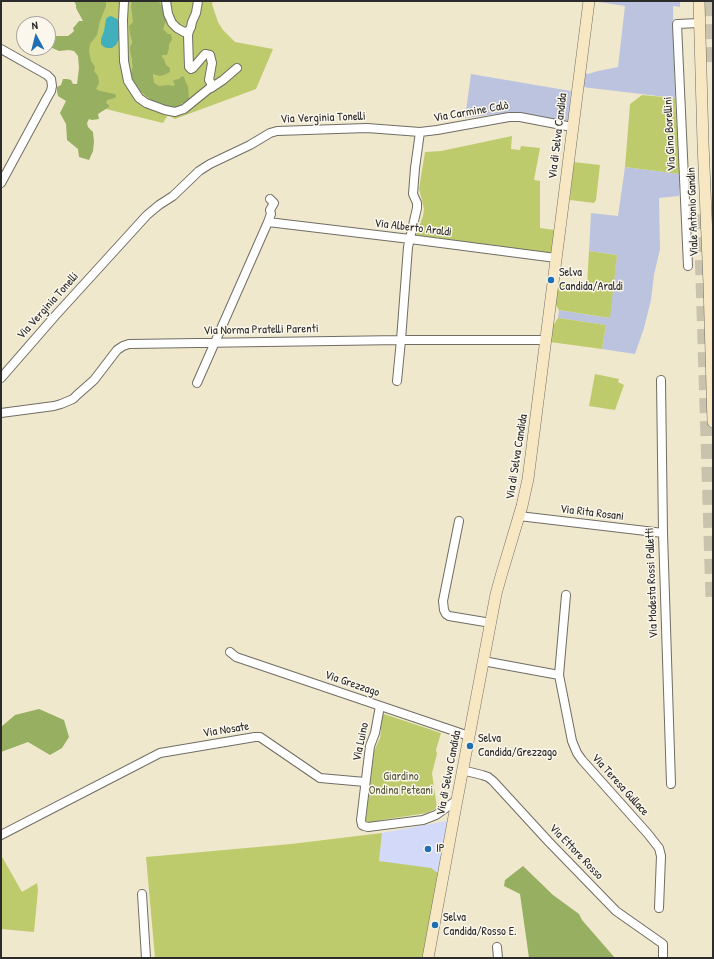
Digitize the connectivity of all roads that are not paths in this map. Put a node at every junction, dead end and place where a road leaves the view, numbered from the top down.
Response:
1 (124, 1) edge
2 (166, 1) edge
3 (198, 1) edge
4 (589, 1) edge
5 (700, 1) edge
6 (700, 23) junction
7 (189, 31) junction
8 (1, 49) edge
9 (238, 68) dead end
10 (211, 88) junction
11 (572, 127) junction
12 (420, 132) junction
13 (1, 183) edge
14 (270, 199) dead end
15 (268, 222) junction
16 (410, 239) junction
17 (556, 258) junction
18 (688, 266) dead end
19 (401, 340) junction
20 (546, 340) junction
21 (215, 343) junction
22 (1, 378) edge
23 (660, 380) dead end
24 (397, 381) dead end
25 (197, 383) dead end
26 (1, 413) edge
27 (713, 422) edge
28 (519, 516) junction
29 (459, 521) dead end
30 (662, 533) junction
31 (566, 595) dead end
32 (491, 623) junction
33 (230, 652) dead end
34 (483, 661) junction
35 (559, 675) junction
36 (380, 706) junction
37 (469, 736) junction
38 (462, 770) junction
39 (366, 782) junction
40 (671, 784) dead end
41 (457, 800) junction
42 (1, 835) edge
43 (142, 894) dead end
44 (659, 908) dead end
45 (497, 947) dead end
46 (146, 958) edge
47 (428, 958) edge
48 (498, 958) edge
49 (663, 958) edge

1 - 10 street
2 - 7 street
3 - 7 street
4 - 11 street, Via di Selva Candida
5 - 6 street, Viale Antonio Gandin
6 - 18 street, Via Gina Borellini
6 - 27 street, Viale Antonio Gandin
7 - 10 street
8 - 13 street
9 - 10 street
11 - 12 street, Via Carmine Calò
11 - 17 street, Via di Selva Candida
12 - 16 street
12 - 22 street, Via Verginia Tonelli
14 - 15 street
15 - 16 street, Via Alberto Araldi
15 - 21 street
16 - 17 street, Via Alberto Araldi
16 - 19 street
17 - 20 street, Via di Selva Candida
19 - 20 street, Via Norma Pratelli Parenti
19 - 21 street, Via Norma Pratelli Parenti
19 - 24 street
20 - 28 street, Via di Selva Candida
21 - 25 street
21 - 26 street, Via Norma Pratelli Parenti
23 - 30 street, Via Modesta Rossi Palletti
28 - 30 street, Via Rita Rosani
28 - 32 street, Via di Selva Candida
29 - 32 street
30 - 40 street, Via Modesta Rossi Palletti
31 - 35 street, Via Teresa Gullace
32 - 34 street, Via di Selva Candida
33 - 36 street, Via Grezzago
34 - 35 street
34 - 37 street, Via di Selva Candida
35 - 44 street, Via Teresa Gullace
36 - 37 street, Via Grezzago
36 - 39 street, Via Luino
37 - 38 street, Via di Selva Candida
38 - 41 street, Via di Selva Candida
38 - 49 street, Via Ettore Rosso
39 - 41 street
39 - 42 street, Via Nosate
41 - 47 street, Via di Selva Candida
43 - 46 street
45 - 48 street

